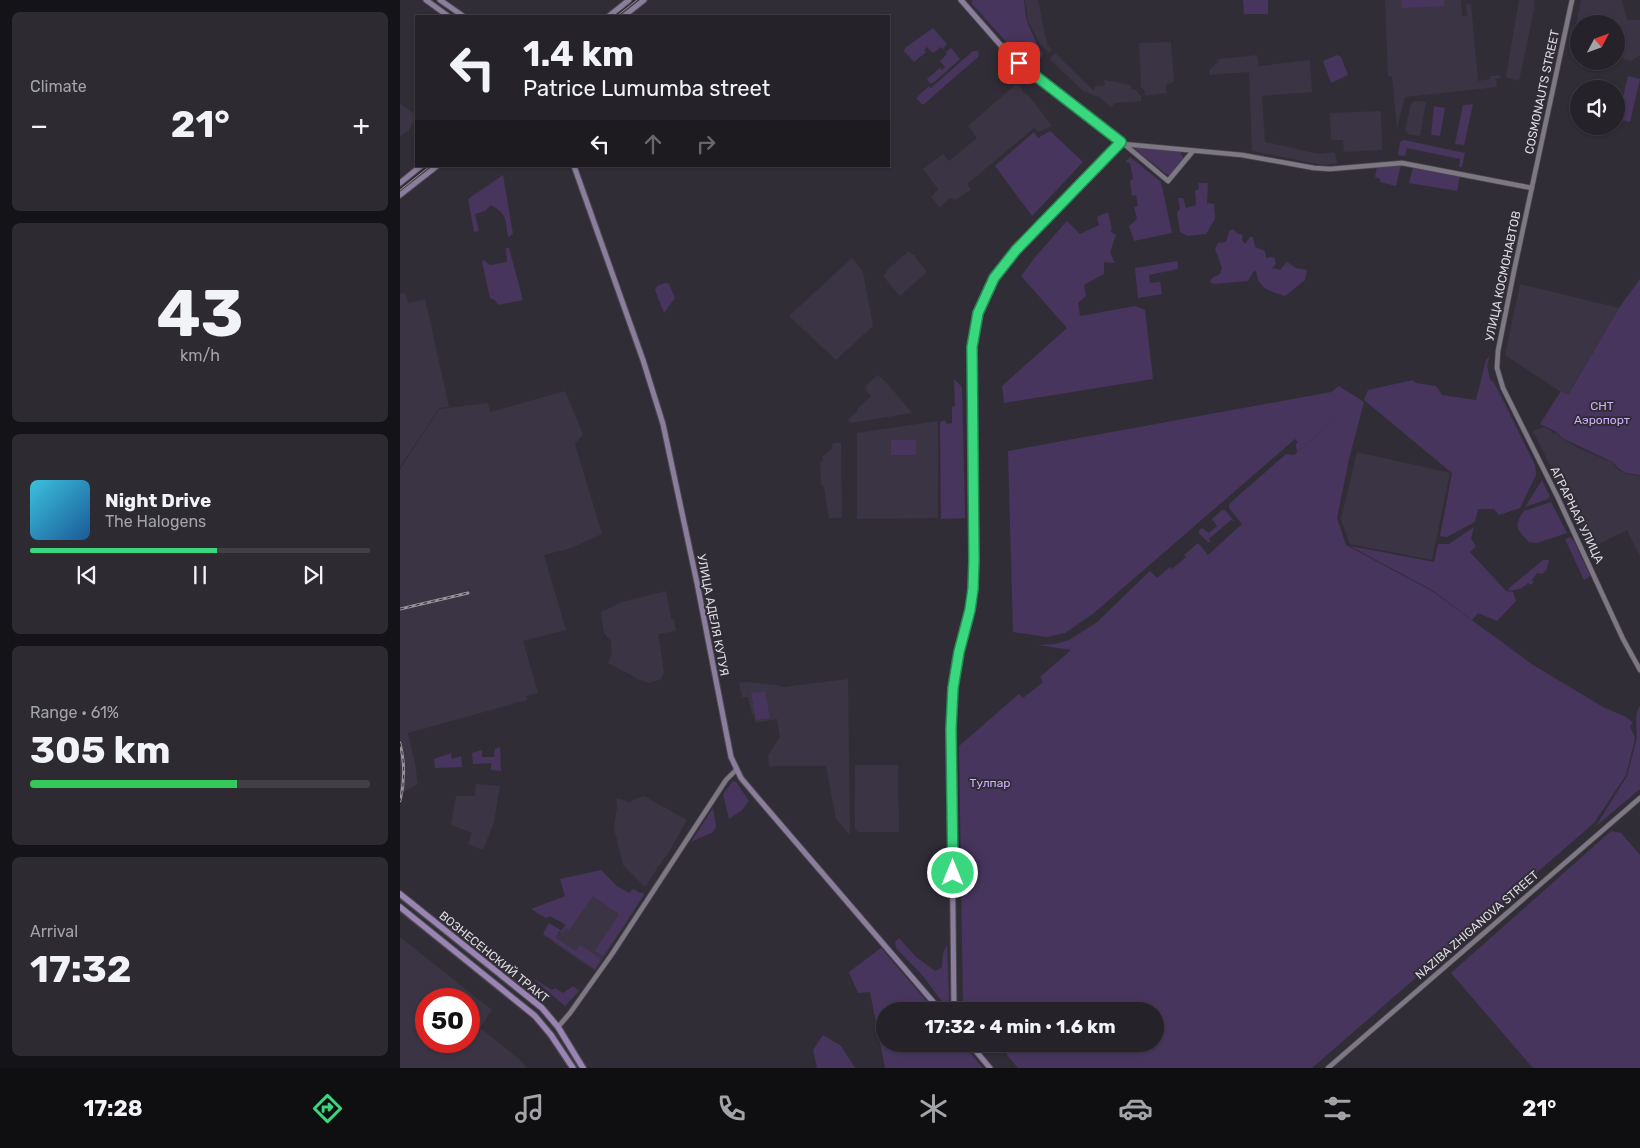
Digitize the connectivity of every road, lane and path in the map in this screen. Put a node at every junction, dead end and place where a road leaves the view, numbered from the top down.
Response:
1 (426, 0) edge
2 (440, 0) edge
3 (629, 0) edge
4 (644, 0) edge
5 (962, 0) edge
6 (1572, 0) edge
7 (435, 6) junction
8 (447, 15) edge
9 (462, 15) edge
10 (610, 15) edge
11 (625, 15) edge
12 (1122, 142) junction
13 (1181, 150) junction
14 (1193, 151) junction
15 (1185, 161) junction
16 (420, 167) edge
17 (436, 167) edge
18 (574, 167) edge
19 (400, 183) edge
20 (1532, 188) junction
21 (400, 196) edge
22 (1497, 368) joint
23 (1640, 670) edge
24 (736, 770) junction
25 (1640, 798) edge
26 (400, 894) edge
27 (400, 907) edge
28 (933, 1002) edge
29 (954, 1002) edge
30 (558, 1027) junction
31 (977, 1052) edge
32 (573, 1068) edge
33 (583, 1068) edge
34 (990, 1068) edge
35 (1328, 1068) edge

1 - 7 main road
2 - 7 main road
2 - 9 main road
3 - 10 main road
4 - 11 main road
5 - 12 main road
6 - 20 street, COSMONAUTS STREET
7 - 8 main road
12 - 13 street
12 - 15 street
12 - 29 main road
13 - 14 street
13 - 15 street
14 - 15 street
14 - 20 street
16 - 19 main road
17 - 21 main road
18 - 24 main road, УЛИЦА АДЕЛЯ КУТУЯ
20 - 22 street, УЛИЦА КОСМОНАВТОВ
22 - 23 street, АГРАРНАЯ УЛИЦА
24 - 28 main road
24 - 30 street
25 - 35 street, NAZIBA ZHIGANOVA STREET
26 - 30 main road, ВОЗНЕСЕНСКИЙ ТРАКТ
27 - 32 main road, ВОЗНЕСЕНСКИЙ ТРАКТ
30 - 33 main road, ВОЗНЕСЕНСКИЙ ТРАКТ
31 - 34 main road

